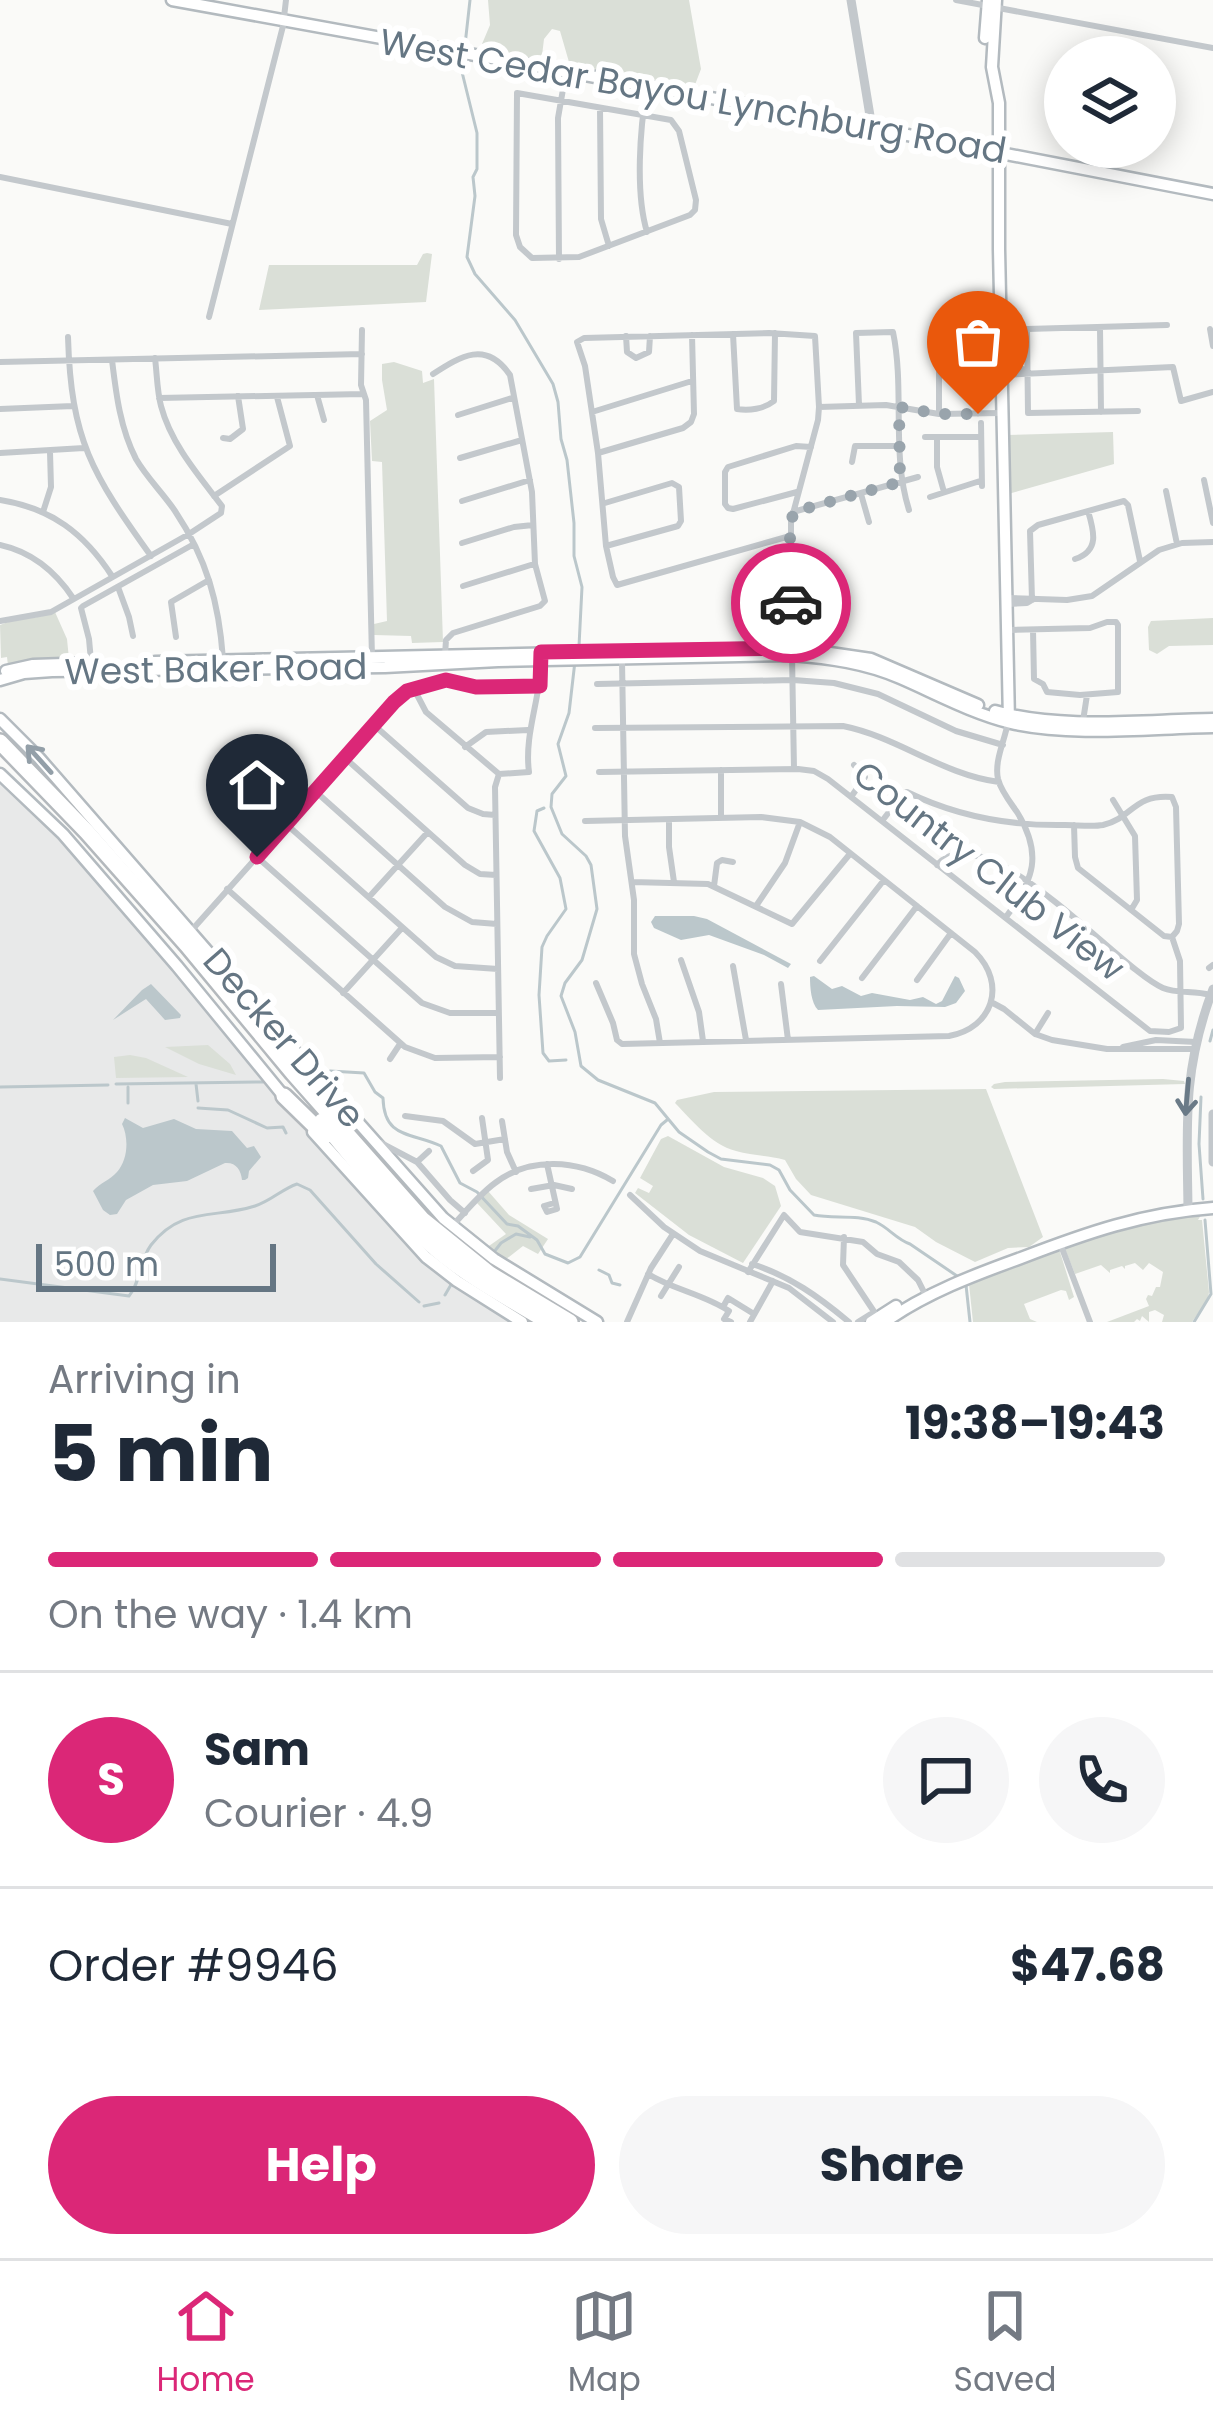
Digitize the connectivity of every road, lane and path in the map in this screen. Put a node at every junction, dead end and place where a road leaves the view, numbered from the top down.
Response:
1 (172, 0) edge
2 (286, 0) edge
3 (851, 0) edge
4 (956, 0) edge
5 (992, 3) edge
6 (283, 20) junction
7 (1213, 48) edge
8 (566, 71) junction
9 (647, 87) junction
10 (561, 101) junction
11 (600, 108) junction
12 (642, 114) junction
13 (872, 128) junction
14 (998, 152) junction
15 (0, 177) edge
16 (1213, 194) edge
17 (233, 224) junction
18 (647, 232) junction
19 (609, 246) junction
20 (559, 259) junction
21 (209, 317) dead end
22 (1167, 325) dead end
23 (1100, 328) junction
24 (1210, 329) dead end
25 (362, 330) dead end
26 (734, 334) junction
27 (775, 334) junction
28 (692, 335) junction
29 (626, 336) junction
30 (650, 336) junction
31 (68, 337) dead end
32 (1213, 346) edge
33 (362, 354) junction
34 (155, 358) junction
35 (112, 360) junction
36 (68, 361) junction
37 (0, 362) edge
38 (1101, 370) junction
39 (1002, 372) junction
40 (1028, 372) junction
41 (433, 374) dead end
42 (693, 381) junction
43 (1213, 392) edge
44 (363, 394) junction
45 (317, 395) junction
46 (238, 396) junction
47 (277, 397) junction
48 (159, 398) junction
49 (514, 398) junction
50 (73, 406) junction
51 (859, 406) junction
52 (819, 407) junction
53 (899, 407) junction
54 (0, 409) edge
55 (1138, 411) dead end
56 (592, 412) junction
57 (1101, 412) junction
58 (1003, 413) junction
59 (939, 414) junction
60 (458, 415) dead end
61 (980, 418) junction
62 (324, 420) dead end
63 (926, 437) dead end
64 (980, 437) junction
65 (223, 438) dead end
66 (937, 438) junction
67 (522, 440) junction
68 (900, 446) junction
69 (811, 447) junction
70 (84, 448) junction
71 (50, 452) junction
72 (0, 453) edge
73 (598, 453) junction
74 (460, 458) dead end
75 (852, 462) dead end
76 (918, 477) dead end
77 (530, 480) junction
78 (1204, 480) dead end
79 (900, 482) junction
80 (1166, 491) dead end
81 (797, 492) junction
82 (944, 492) junction
83 (861, 494) junction
84 (214, 496) junction
85 (930, 496) dead end
86 (0, 500) edge
87 (462, 501) dead end
88 (604, 503) junction
89 (909, 510) dead end
90 (1088, 511) junction
91 (43, 512) junction
92 (793, 512) junction
93 (869, 522) dead end
94 (1213, 524) edge
95 (533, 525) junction
96 (189, 534) junction
97 (790, 536) junction
98 (1213, 542) edge
99 (462, 543) dead end
100 (194, 544) junction
101 (1178, 544) junction
102 (0, 545) edge
103 (606, 546) junction
104 (151, 556) junction
105 (1075, 559) dead end
106 (1140, 561) junction
107 (535, 564) junction
108 (112, 576) junction
109 (210, 580) junction
110 (463, 586) dead end
111 (118, 587) junction
112 (73, 598) junction
113 (1032, 600) junction
114 (1008, 601) junction
115 (0, 621) edge
116 (1008, 630) junction
117 (1033, 630) junction
118 (133, 636) dead end
119 (176, 638) dead end
120 (792, 650) junction
121 (622, 655) junction
122 (541, 656) junction
123 (446, 660) junction
124 (372, 663) junction
125 (1119, 664) junction
126 (1130, 664) dead end
127 (223, 665) junction
128 (91, 667) junction
129 (0, 677) edge
130 (793, 680) junction
131 (622, 683) junction
132 (597, 684) dead end
133 (540, 686) junction
134 (414, 689) junction
135 (1087, 695) junction
136 (1009, 718) junction
137 (0, 719) edge
138 (1213, 723) edge
139 (374, 725) junction
140 (794, 725) junction
141 (1083, 725) junction
142 (596, 728) dead end
143 (623, 728) junction
144 (530, 730) junction
145 (1003, 745) junction
146 (1, 747) edge
147 (465, 747) junction
148 (345, 758) junction
149 (854, 765) dead end
150 (794, 769) junction
151 (721, 770) junction
152 (599, 772) dead end
153 (624, 772) junction
154 (0, 774) edge
155 (499, 774) junction
156 (999, 782) junction
157 (315, 791) junction
158 (851, 796) junction
159 (1113, 800) dead end
160 (495, 814) junction
161 (1123, 814) junction
162 (722, 817) junction
163 (670, 818) junction
164 (625, 819) junction
165 (585, 821) dead end
166 (882, 821) junction
167 (800, 822) junction
168 (286, 824) junction
169 (1025, 825) junction
170 (1079, 825) junction
171 (428, 832) junction
172 (850, 854) junction
173 (257, 857) junction
174 (733, 862) dead end
175 (399, 865) junction
176 (937, 865) junction
177 (496, 875) junction
178 (884, 880) junction
179 (632, 882) junction
180 (674, 882) junction
181 (1028, 883) junction
182 (714, 886) junction
183 (227, 889) junction
184 (369, 897) junction
185 (756, 906) junction
186 (917, 906) junction
187 (1130, 910) junction
188 (1006, 917) junction
189 (497, 924) junction
190 (402, 928) junction
191 (191, 931) junction
192 (951, 933) junction
193 (1172, 937) junction
194 (681, 959) dead end
195 (372, 961) junction
196 (820, 961) dead end
197 (733, 966) dead end
198 (498, 969) junction
199 (862, 978) dead end
200 (917, 980) dead end
201 (596, 983) dead end
202 (781, 985) dead end
203 (1181, 990) junction
204 (343, 993) junction
205 (1212, 993) edge
206 (247, 997) junction
207 (991, 1002) junction
208 (498, 1013) junction
209 (1048, 1013) dead end
210 (1035, 1034) junction
211 (746, 1040) junction
212 (788, 1040) junction
213 (703, 1041) junction
214 (660, 1042) junction
215 (400, 1044) junction
216 (1196, 1046) junction
217 (500, 1057) junction
218 (390, 1058) dead end
219 (500, 1078) dead end
220 (281, 1092) junction
221 (1213, 1114) edge
222 (405, 1116) dead end
223 (482, 1118) dead end
224 (502, 1121) dead end
225 (342, 1129) junction
226 (505, 1139) junction
227 (380, 1143) dead end
228 (484, 1143) junction
229 (429, 1150) dead end
230 (417, 1162) junction
231 (1213, 1162) edge
232 (547, 1164) junction
233 (473, 1172) dead end
234 (516, 1172) junction
235 (432, 1179) junction
236 (447, 1181) dead end
237 (614, 1181) dead end
238 (552, 1185) junction
239 (439, 1187) junction
240 (379, 1189) junction
241 (422, 1189) dead end
242 (572, 1189) dead end
243 (531, 1190) dead end
244 (630, 1195) dead end
245 (554, 1203) dead end
246 (1208, 1208) edge
247 (1188, 1209) junction
248 (465, 1213) junction
249 (452, 1227) junction
250 (673, 1234) junction
251 (844, 1237) junction
252 (1060, 1243) junction
253 (679, 1267) dead end
254 (750, 1268) junction
255 (648, 1274) junction
256 (702, 1280) dead end
257 (773, 1282) junction
258 (667, 1286) junction
259 (694, 1293) junction
260 (926, 1295) junction
261 (661, 1296) dead end
262 (830, 1306) junction
263 (723, 1307) junction
264 (823, 1313) junction
265 (538, 1317) edge
266 (752, 1318) edge
267 (877, 1319) edge
268 (572, 1322) edge
269 (597, 1322) edge
270 (627, 1322) edge
271 (731, 1322) edge
272 (833, 1322) edge
273 (854, 1322) edge
274 (1090, 1322) edge

1 - 6 main road, West Cedar Bayou Lynchburg Road
2 - 6 street
3 - 13 street
4 - 5 street
5 - 7 street
5 - 14 main road
6 - 8 main road, West Cedar Bayou Lynchburg Road
6 - 17 street
8 - 9 main road, West Cedar Bayou Lynchburg Road
8 - 10 street
9 - 12 street
9 - 13 main road, West Cedar Bayou Lynchburg Road
10 - 11 street
10 - 20 street
10 - 20 street
11 - 12 street
11 - 19 street
12 - 18 street
12 - 18 street
13 - 14 main road, West Cedar Bayou Lynchburg Road
14 - 16 main road, West Cedar Bayou Lynchburg Road
14 - 39 main road
15 - 17 street
17 - 21 street
18 - 19 street
19 - 20 street
22 - 23 street
23 - 38 street
23 - 40 street
24 - 32 street
25 - 33 street
26 - 27 street
26 - 27 street
26 - 28 street
27 - 52 street
28 - 30 street
28 - 42 street
29 - 30 street
29 - 30 street
29 - 56 street
31 - 36 street
33 - 34 street
33 - 44 street
34 - 35 street
34 - 48 street
35 - 36 street
35 - 96 street
36 - 37 street
36 - 50 street
38 - 40 street
38 - 43 street
38 - 57 street
39 - 40 street
39 - 58 main road
40 - 57 street
41 - 49 street
42 - 56 street
42 - 73 street
44 - 45 street
44 - 124 street
45 - 47 street
45 - 62 street
46 - 47 street
46 - 48 street
46 - 65 street
47 - 84 street
48 - 84 street
49 - 60 street
49 - 67 street
50 - 54 street
50 - 70 street
51 - 52 street
51 - 53 street
51 - 53 street
52 - 69 street
53 - 59 street
53 - 68 street
55 - 57 street
56 - 73 street
58 - 61 street
58 - 114 main road
59 - 61 street
59 - 61 street
61 - 64 street
63 - 66 street
64 - 66 street
64 - 82 street
66 - 82 street
67 - 74 street
67 - 77 street
68 - 75 street
68 - 79 street
69 - 81 street
69 - 81 street
70 - 71 street
70 - 104 street
71 - 72 street
71 - 91 street
73 - 88 street
76 - 79 street
77 - 87 street
77 - 95 street
78 - 94 street
79 - 83 street
79 - 89 street
80 - 101 street
81 - 92 street
82 - 85 street
83 - 92 street
83 - 93 street
84 - 96 street
86 - 91 street
88 - 103 street
88 - 103 street
90 - 105 street
90 - 106 street
90 - 113 street
91 - 108 street
92 - 97 street
95 - 99 street
95 - 107 street
96 - 100 street
96 - 104 street
97 - 103 street
97 - 120 street
98 - 101 street
100 - 109 street
100 - 111 street
101 - 106 street
102 - 112 street
104 - 108 street
106 - 113 street
107 - 110 street
107 - 123 street
108 - 112 street
109 - 119 street
109 - 127 street
111 - 118 street
111 - 128 street
112 - 115 street
113 - 114 street
114 - 116 main road
116 - 117 street
116 - 136 main road
117 - 125 street
117 - 135 street
120 - 121 main road, West Baker Road
120 - 130 street
120 - 136 main road, West Baker Road
121 - 122 main road, West Baker Road
121 - 131 street
122 - 123 main road, West Baker Road
122 - 133 street
123 - 124 main road, West Baker Road
124 - 127 main road, West Baker Road
125 - 126 street
125 - 135 street
127 - 128 main road, West Baker Road
128 - 129 main road, West Baker Road
130 - 131 street
130 - 140 street
130 - 145 street
131 - 132 street
131 - 143 street
133 - 134 street
133 - 144 street
134 - 139 street
134 - 147 street
135 - 141 street
136 - 141 main road, West Baker Road
136 - 145 street
191 -> 137 main road, Decker Drive
138 - 141 main road, West Baker Road
139 - 148 street
139 - 160 street
140 - 143 street
140 - 150 street
140 - 156 street
142 - 143 street
143 - 153 street
144 - 147 street
144 - 155 street
145 - 156 street
146 - 225 highway, Decker Drive
146 - 240 highway, Decker Drive
147 - 155 street
148 - 157 street
148 - 171 street
149 - 158 street
150 - 151 street, Country Club View
150 - 158 street, Country Club View
151 - 153 street, Country Club View
151 - 162 street
152 - 153 street, Country Club View
153 - 164 street
154 - 220 main road, Decker Drive
155 - 160 street
156 - 169 street
157 - 168 street
157 - 175 street
158 - 166 street, Country Club View
159 - 161 street
160 - 177 street
161 - 170 street
161 - 187 street
161 - 193 street
162 - 163 street
162 - 167 street
163 - 164 street
163 - 180 street
164 - 165 street
164 - 179 street
166 - 169 street
166 - 176 street, Country Club View
167 - 172 street
167 - 185 street
168 - 173 street
168 - 184 street
169 - 170 street
169 - 181 street
170 - 187 street
171 - 175 street
171 - 177 street
172 - 178 street
172 - 185 street
173 - 183 street
173 - 195 street
174 - 182 street
175 - 184 street
175 - 189 street
176 - 181 street
176 - 188 street, Country Club View
177 - 189 street
178 - 186 street
178 - 196 street
179 - 180 street
179 - 214 street
180 - 182 street
181 - 188 street
181 - 203 street
182 - 185 street
183 - 191 street
183 - 204 street
184 - 190 street
186 - 192 street
186 - 199 street
187 - 193 street
188 - 203 street, Country Club View
189 - 198 street
190 - 195 street
190 - 198 street
191 - 206 main road, Decker Drive
192 - 200 street
192 - 207 street
193 - 203 street
194 - 213 street
195 - 204 street
195 - 208 street
197 - 211 street
198 - 208 street
201 - 214 street
202 - 212 street
203 - 205 street
204 - 215 street
205 - 216 street
206 - 225 highway
206 - 249 main road, Decker Drive
207 - 210 street
207 - 212 street
208 - 217 street
209 - 210 street
210 - 216 street
211 - 212 street
211 - 213 street
213 - 214 street
215 - 217 street
215 - 218 street
216 -> 247 street
217 - 219 street
220 - 240 highway
220 - 265 main road, Decker Drive
221 - 231 street
222 - 228 street
223 - 228 street
224 - 226 street
225 - 265 highway, Decker Drive
226 - 228 street
226 - 234 street
227 - 230 street
228 - 233 street
229 - 230 street
230 - 235 street
232 - 234 street
232 - 237 street
232 - 238 street
234 - 248 street
235 - 239 street
235 - 241 street
236 - 239 street
238 - 242 street
238 - 243 street
238 - 245 street
239 - 248 street
240 - 265 highway, Decker Drive
244 - 250 street
246 - 247 main road
247 - 252 main road
248 - 249 street
249 - 269 main road, Decker Drive
250 - 254 street
250 - 255 street
251 - 254 street
251 - 260 street
251 - 267 street
252 - 260 main road
252 - 274 street
253 - 258 street
254 - 257 street
254 - 262 street
255 - 258 street
255 - 270 street
256 - 259 street
257 - 264 street
257 - 266 street
258 - 259 street
258 - 261 street
259 - 263 street
260 - 267 main road
262 - 264 street
262 - 273 street
263 - 266 street
263 - 271 street
264 - 272 street
265 - 268 highway
267 - 273 street

